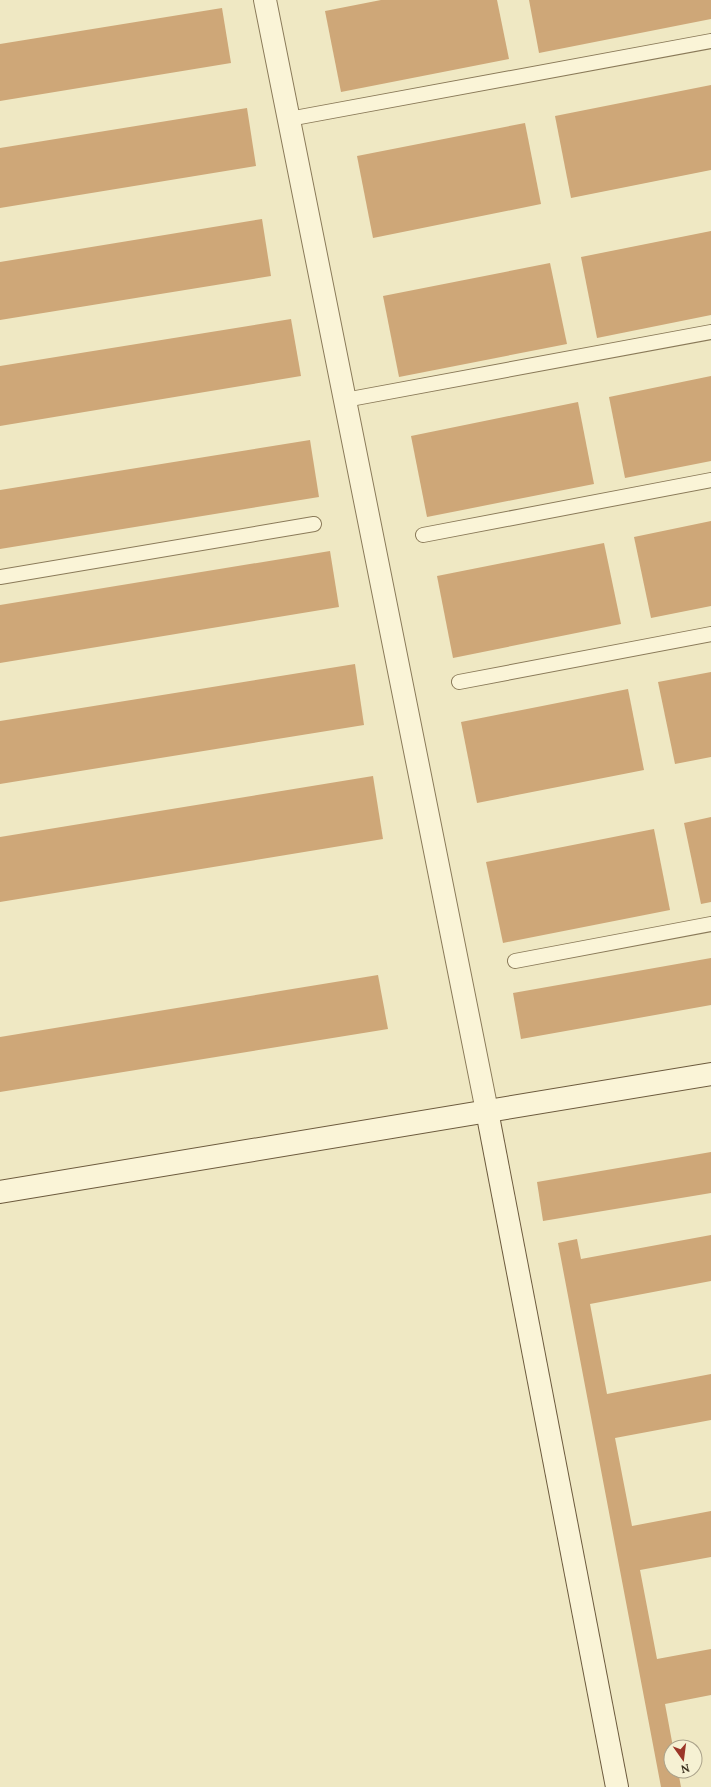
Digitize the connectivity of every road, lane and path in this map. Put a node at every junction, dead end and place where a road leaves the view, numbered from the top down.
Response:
1 (265, 0) edge
2 (711, 41) edge
3 (289, 119) junction
4 (711, 332) edge
5 (345, 400) junction
6 (711, 480) edge
7 (314, 524) dead end
8 (423, 535) dead end
9 (0, 577) edge
10 (711, 634) edge
11 (458, 682) dead end
12 (711, 924) edge
13 (515, 961) dead end
14 (711, 1074) edge
15 (487, 1111) junction
16 (0, 1192) edge
17 (616, 1787) edge

1 - 3 street
2 - 3 lane
3 - 5 street
4 - 5 lane
5 - 15 street
6 - 8 lane
7 - 9 lane
10 - 11 lane
12 - 13 lane
14 - 15 street
15 - 16 street
15 - 17 street

